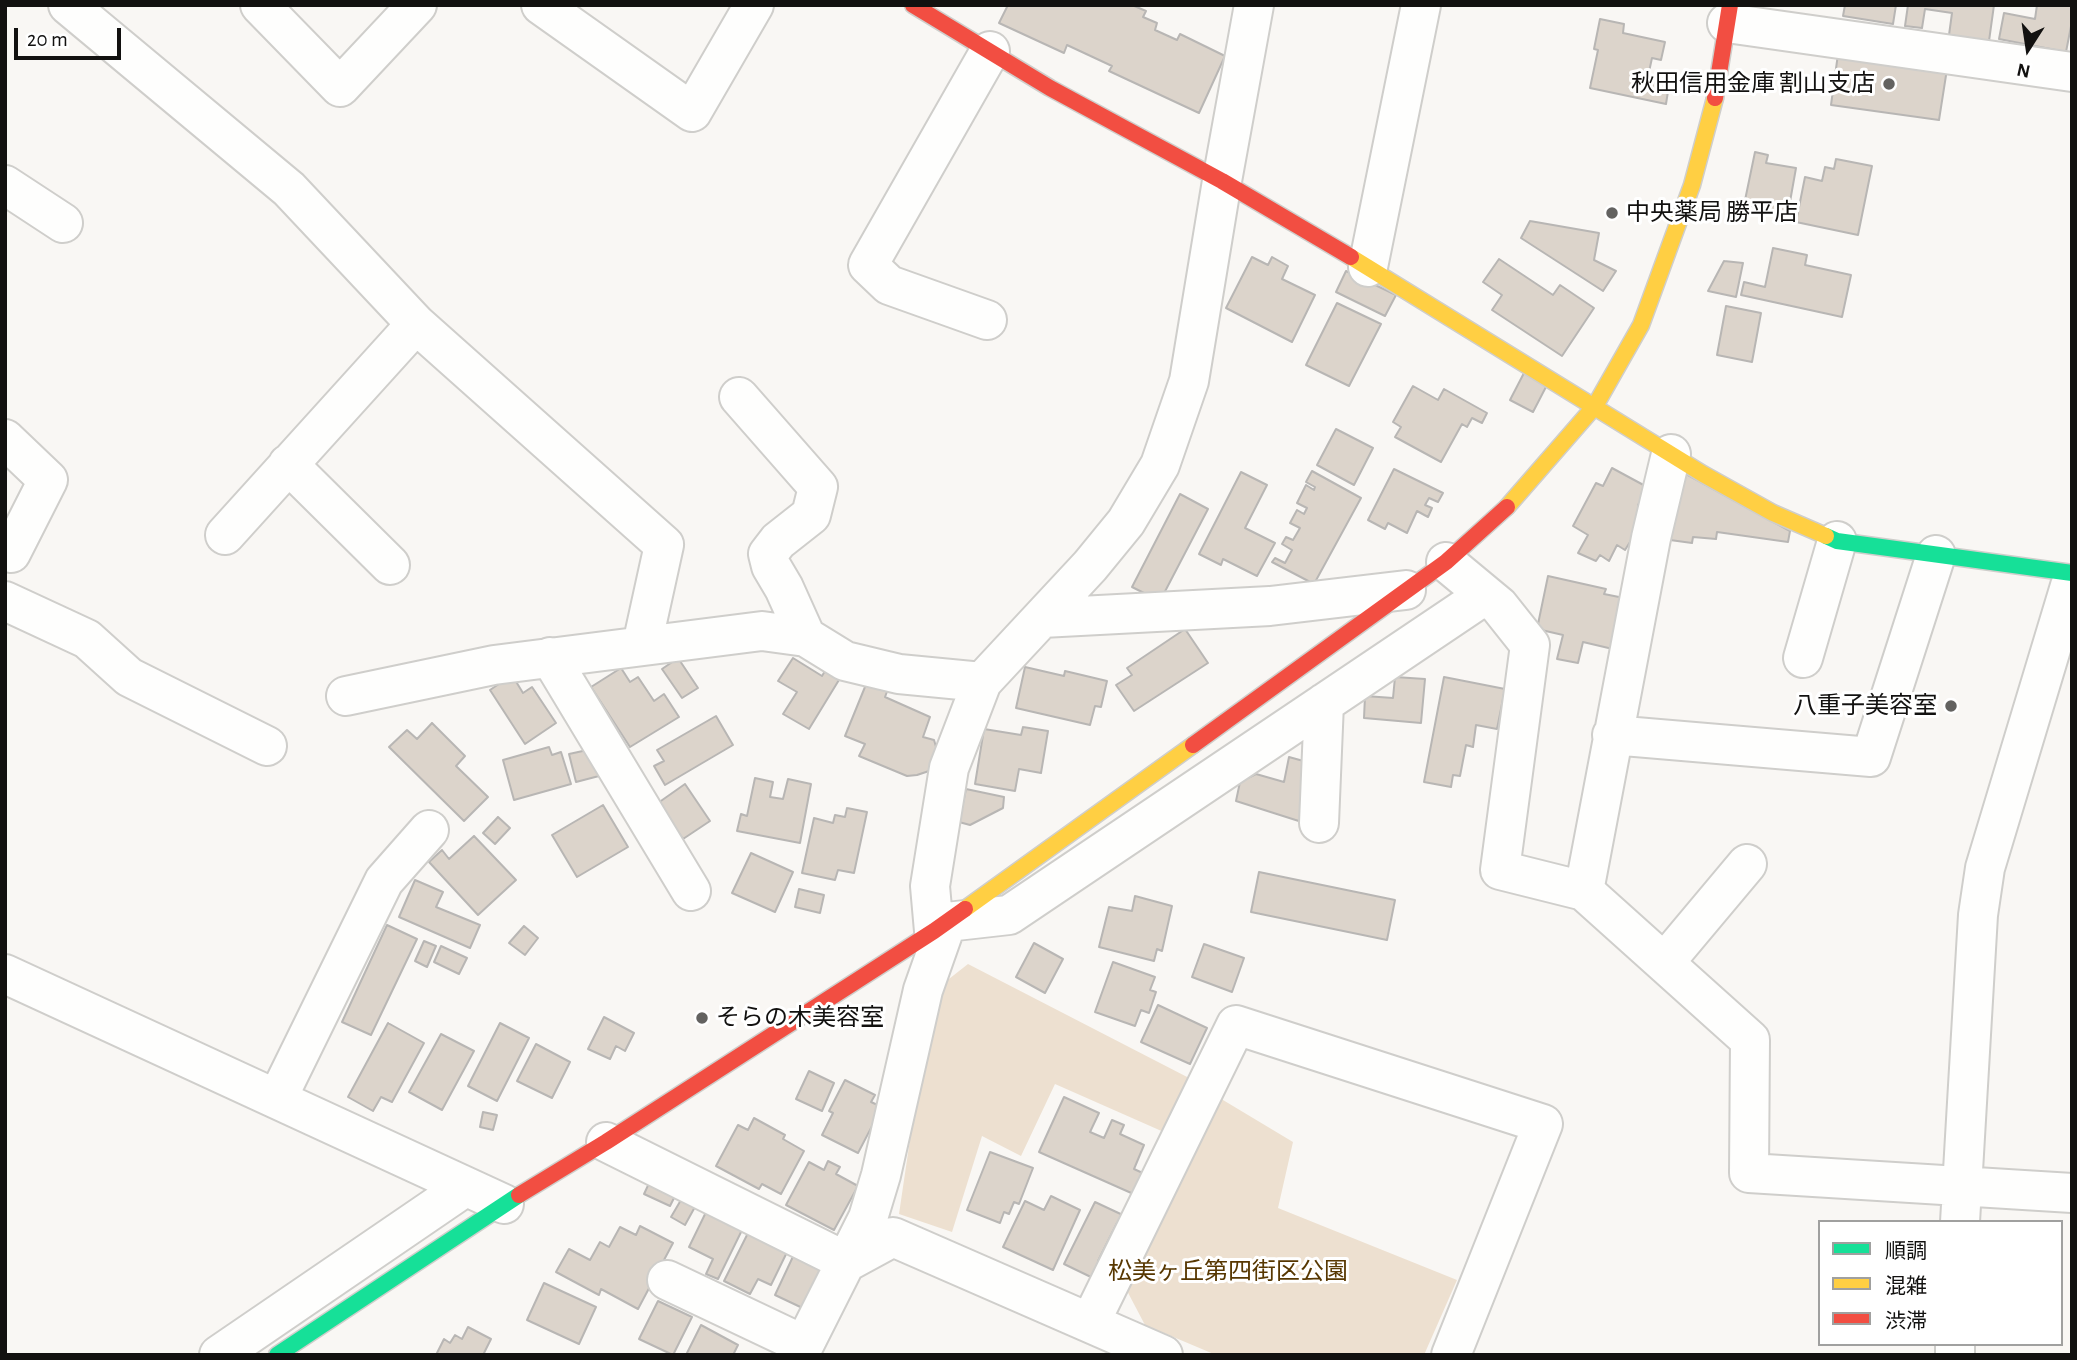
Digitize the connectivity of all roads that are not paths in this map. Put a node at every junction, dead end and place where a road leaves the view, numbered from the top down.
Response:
1 (68, 5) edge
2 (260, 5) edge
3 (417, 5) edge
4 (541, 5) edge
5 (754, 5) edge
6 (913, 5) edge
7 (1254, 5) edge
8 (1421, 5) edge
9 (1729, 14) edge
10 (990, 51) junction
11 (2072, 72) edge
12 (1222, 181) junction
13 (5, 186) edge
14 (63, 223) dead end
15 (1368, 267) junction
16 (987, 320) dead end
17 (416, 324) junction
18 (739, 397) dead end
19 (1595, 405) junction
20 (5, 439) edge
21 (1671, 454) junction
22 (288, 464) junction
23 (225, 535) dead end
24 (1837, 541) junction
25 (7, 555) edge
26 (1936, 555) junction
27 (1446, 562) junction
28 (390, 565) dead end
29 (2071, 579) edge
30 (1406, 590) junction
31 (1486, 595) junction
32 (5, 601) edge
33 (1042, 618) junction
34 (806, 637) junction
35 (642, 645) junction
36 (550, 657) junction
37 (1803, 658) dead end
38 (982, 682) junction
39 (346, 696) dead end
40 (1324, 703) junction
41 (1612, 736) junction
42 (267, 746) dead end
43 (1319, 823) dead end
44 (429, 830) dead end
45 (1747, 864) dead end
46 (691, 891) dead end
47 (1584, 891) junction
48 (941, 926) junction
49 (1664, 963) junction
50 (5, 974) edge
51 (277, 1100) junction
52 (606, 1142) junction
53 (466, 1187) junction
54 (2072, 1193) edge
55 (1961, 1204) edge
56 (504, 1205) junction
57 (847, 1262) junction
58 (667, 1280) dead end
59 (1090, 1323) junction
60 (801, 1350) edge
61 (219, 1355) edge
62 (276, 1355) edge
63 (1163, 1355) edge
64 (1451, 1355) edge

1 - 17 street
2 - 3 street
4 - 5 street
6 - 10 street
7 - 12 street
8 - 15 street
9 - 11 street
9 - 19 street
10 - 12 street
10 - 16 street
12 - 15 street
12 - 33 street
13 - 14 street
15 - 19 street
17 - 22 street
17 - 35 street
18 - 34 street
19 - 21 street
19 - 27 street
20 - 25 street
21 - 24 street
21 - 41 street
22 - 23 street
22 - 28 street
24 - 26 street
24 - 37 street
26 - 29 street
26 - 41 street
27 - 30 street
27 - 31 street
29 - 55 street
30 - 33 street
30 - 48 street
31 - 40 street
31 - 47 street
32 - 42 street
33 - 38 street
34 - 35 street
34 - 38 street
35 - 36 street
36 - 39 street
36 - 46 street
38 - 48 street
40 - 43 street
40 - 48 street
41 - 47 street
44 - 51 street
45 - 49 street
47 - 49 street
48 - 52 street
48 - 57 street
49 - 55 street
50 - 51 street
51 - 53 street
52 - 56 street
52 - 57 street
53 - 56 street
53 - 61 street
54 - 55 street
56 - 62 street
57 - 59 street
57 - 60 street
58 - 60 street
59 - 63 street
59 - 64 street

